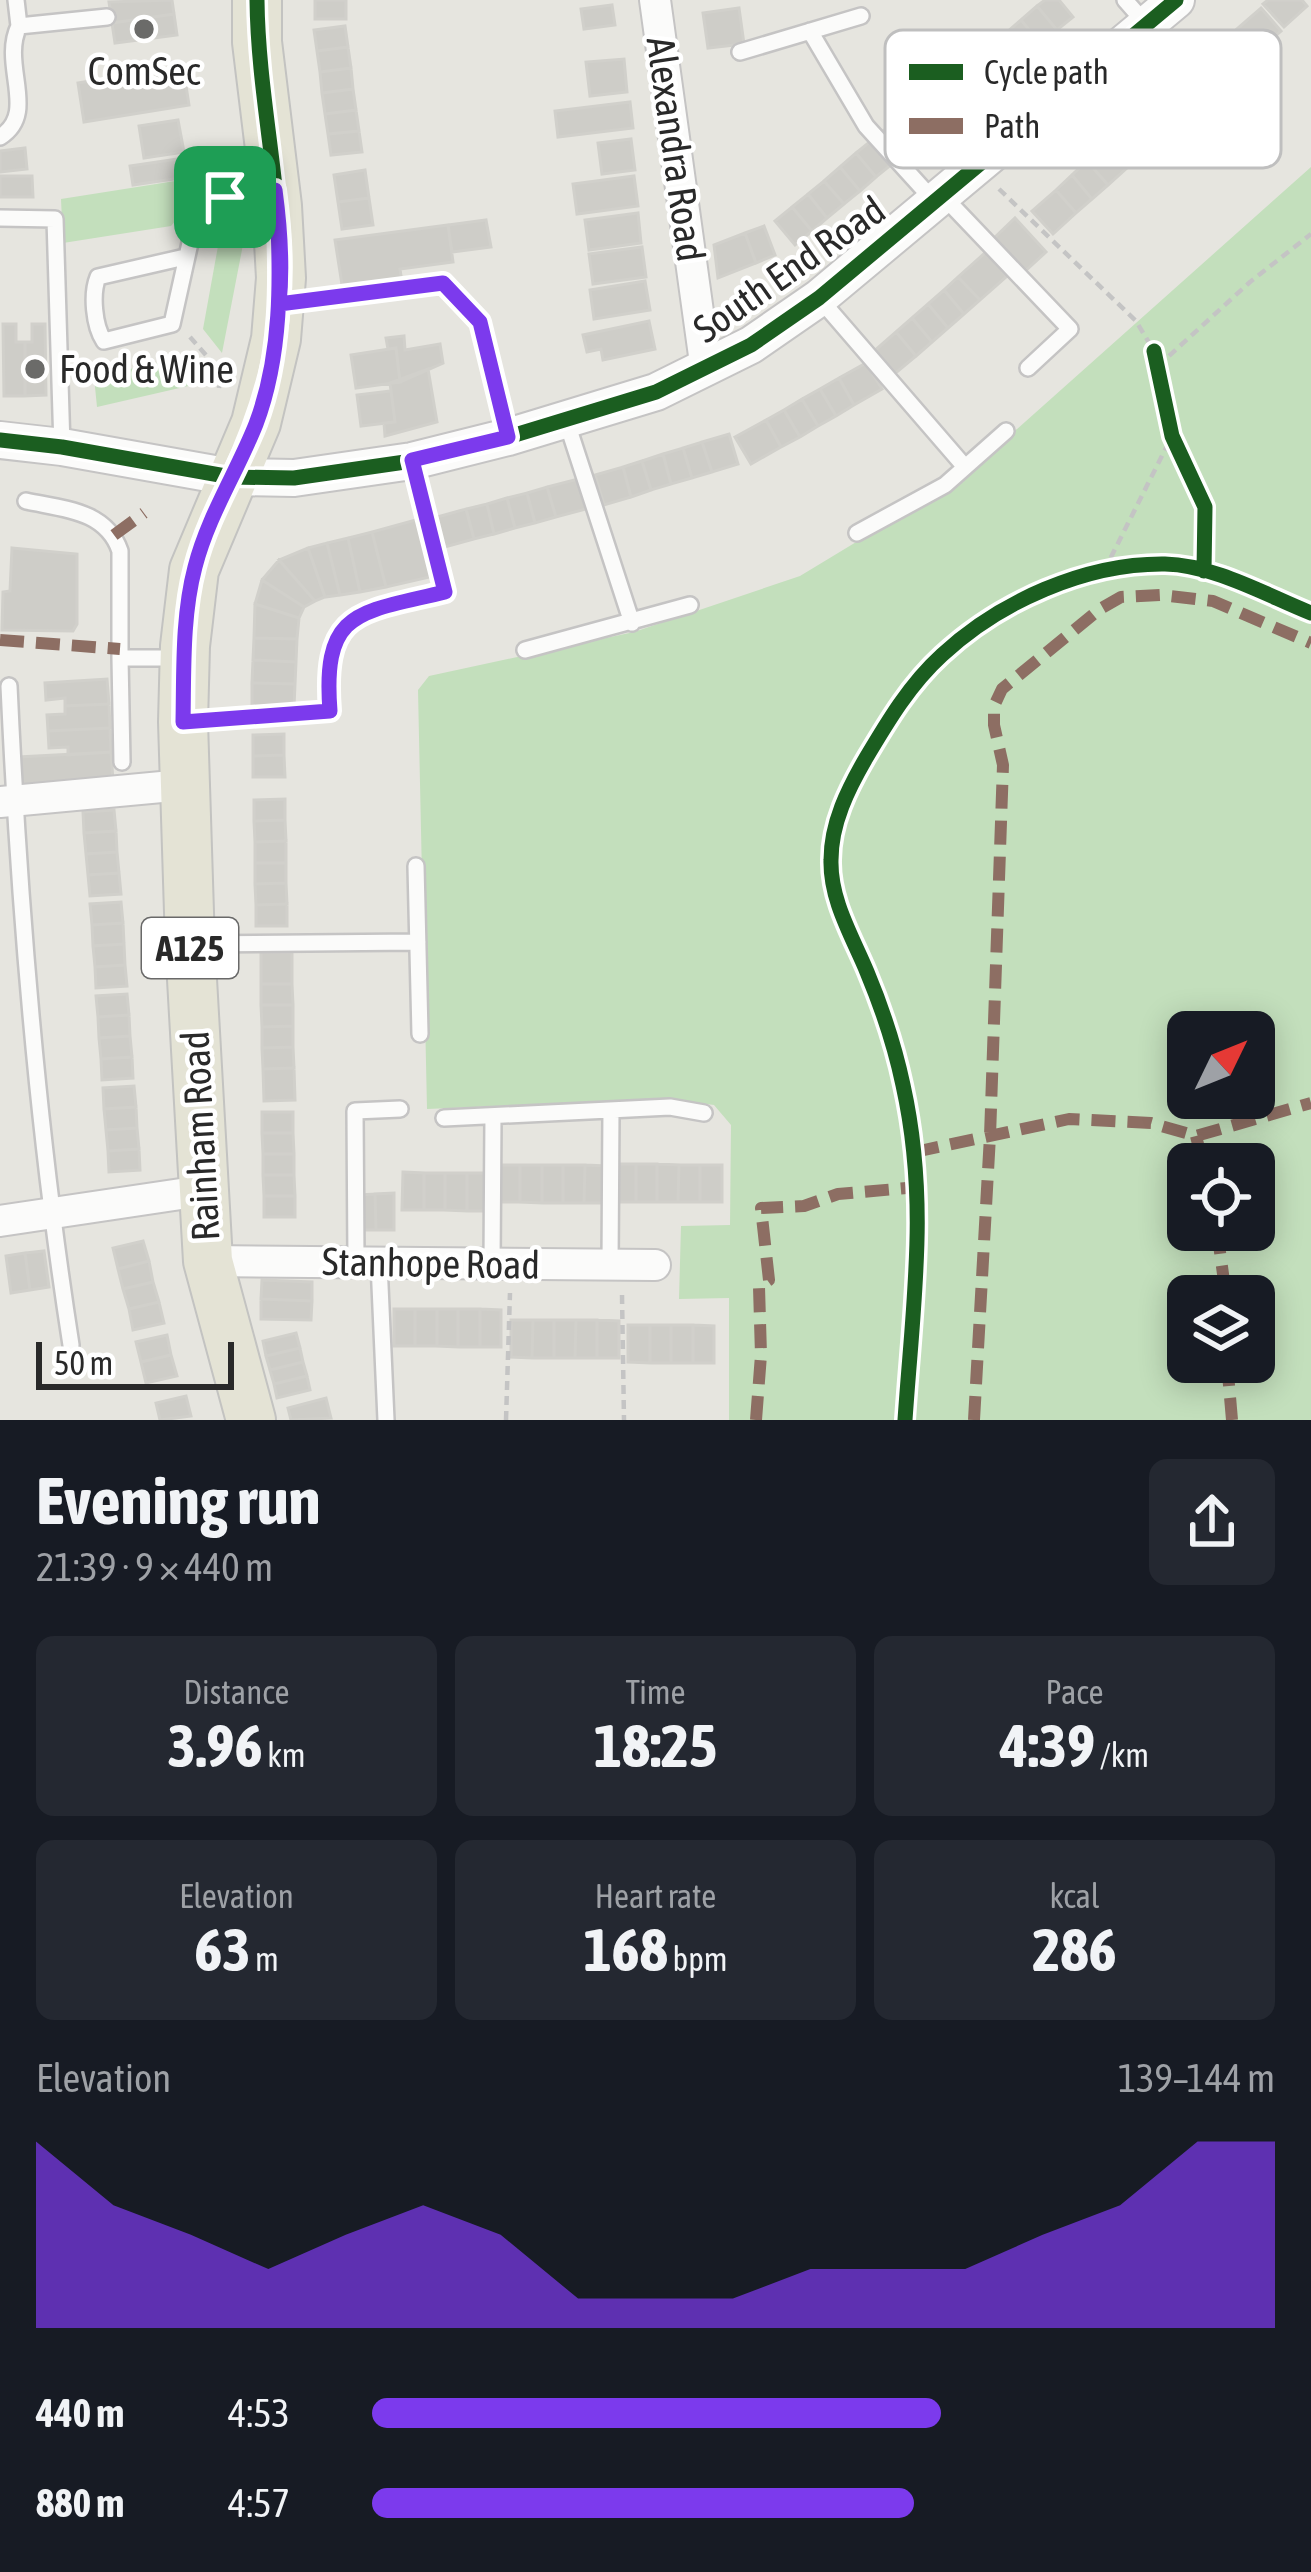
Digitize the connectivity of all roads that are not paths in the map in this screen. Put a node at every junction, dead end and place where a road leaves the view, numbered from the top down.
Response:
1 (16, 0) edge
2 (257, 0) edge
3 (655, 0) edge
4 (1176, 0) edge
5 (1136, 12) edge
6 (107, 16) dead end
7 (861, 16) dead end
8 (19, 26) junction
9 (810, 32) junction
10 (740, 52) dead end
11 (0, 137) edge
12 (885, 145) edge
13 (908, 168) edge
14 (978, 168) edge
15 (276, 198) junction
16 (940, 200) junction
17 (0, 218) edge
18 (185, 257) junction
19 (819, 298) junction
20 (279, 304) junction
21 (1028, 368) dead end
22 (706, 370) junction
23 (566, 419) junction
24 (1006, 431) dead end
25 (508, 437) junction
26 (0, 440) edge
27 (62, 447) junction
28 (412, 460) junction
29 (965, 467) junction
30 (230, 477) junction
31 (26, 502) dead end
32 (857, 533) dead end
33 (690, 605) dead end
34 (632, 622) junction
35 (526, 650) dead end
36 (120, 658) junction
37 (184, 658) junction
38 (9, 686) dead end
39 (183, 722) junction
40 (122, 762) dead end
41 (183, 784) junction
42 (7, 801) edge
43 (416, 866) dead end
44 (418, 942) junction
45 (190, 944) junction
46 (420, 1034) dead end
47 (400, 1109) dead end
48 (611, 1110) junction
49 (704, 1113) dead end
50 (493, 1116) junction
51 (443, 1118) dead end
52 (201, 1191) junction
53 (50, 1214) junction
54 (0, 1221) edge
55 (208, 1261) junction
56 (368, 1262) junction
57 (502, 1264) junction
58 (615, 1265) junction
59 (655, 1265) dead end
60 (71, 1345) dead end
61 (251, 1420) edge
62 (386, 1420) edge

1 - 8 lane
2 - 15 main road, Rainham Road / A125
3 - 22 street, Alexandra Road
4 - 5 street, South End Road
6 - 8 lane
7 - 9 lane
8 - 11 lane
9 - 10 lane
9 - 12 lane
13 - 16 lane
14 - 16 street, South End Road
15 - 18 lane
15 - 20 main road, Rainham Road / A125
16 - 19 street, South End Road
16 - 21 lane
17 - 27 lane
18 - 18 lane
19 - 22 street, South End Road
19 - 29 lane
20 - 25 lane
20 - 30 main road, Rainham Road / A125
22 - 23 street, South End Road
23 - 25 street, South End Road
23 - 34 lane
24 - 29 lane
25 - 28 street, South End Road
26 - 27 street, South End Road
27 - 30 street, South End Road
28 - 30 street, South End Road
28 - 39 lane
29 - 32 lane
30 - 37 main road, Rainham Road / A125
31 - 36 lane
33 - 34 lane
34 - 35 lane
36 - 37 lane
36 - 40 lane
37 - 39 main road, Rainham Road / A125
38 - 42 lane
39 - 41 main road, Rainham Road / A125
41 - 42 street
41 - 45 main road, Rainham Road / A125
42 - 53 lane
43 - 44 lane
44 - 45 lane
44 - 46 lane
45 - 52 main road, Rainham Road / A125
47 - 56 lane
48 - 49 lane
48 - 50 lane
48 - 58 lane
50 - 51 lane
50 - 57 lane
52 - 53 street
52 - 55 main road, Rainham Road / A125
53 - 54 street
53 - 60 lane
55 - 56 street, Stanhope Road
55 - 61 main road, Rainham Road / A125
56 - 57 street, Stanhope Road
56 - 62 lane
57 - 58 street, Stanhope Road
58 - 59 street, Stanhope Road

